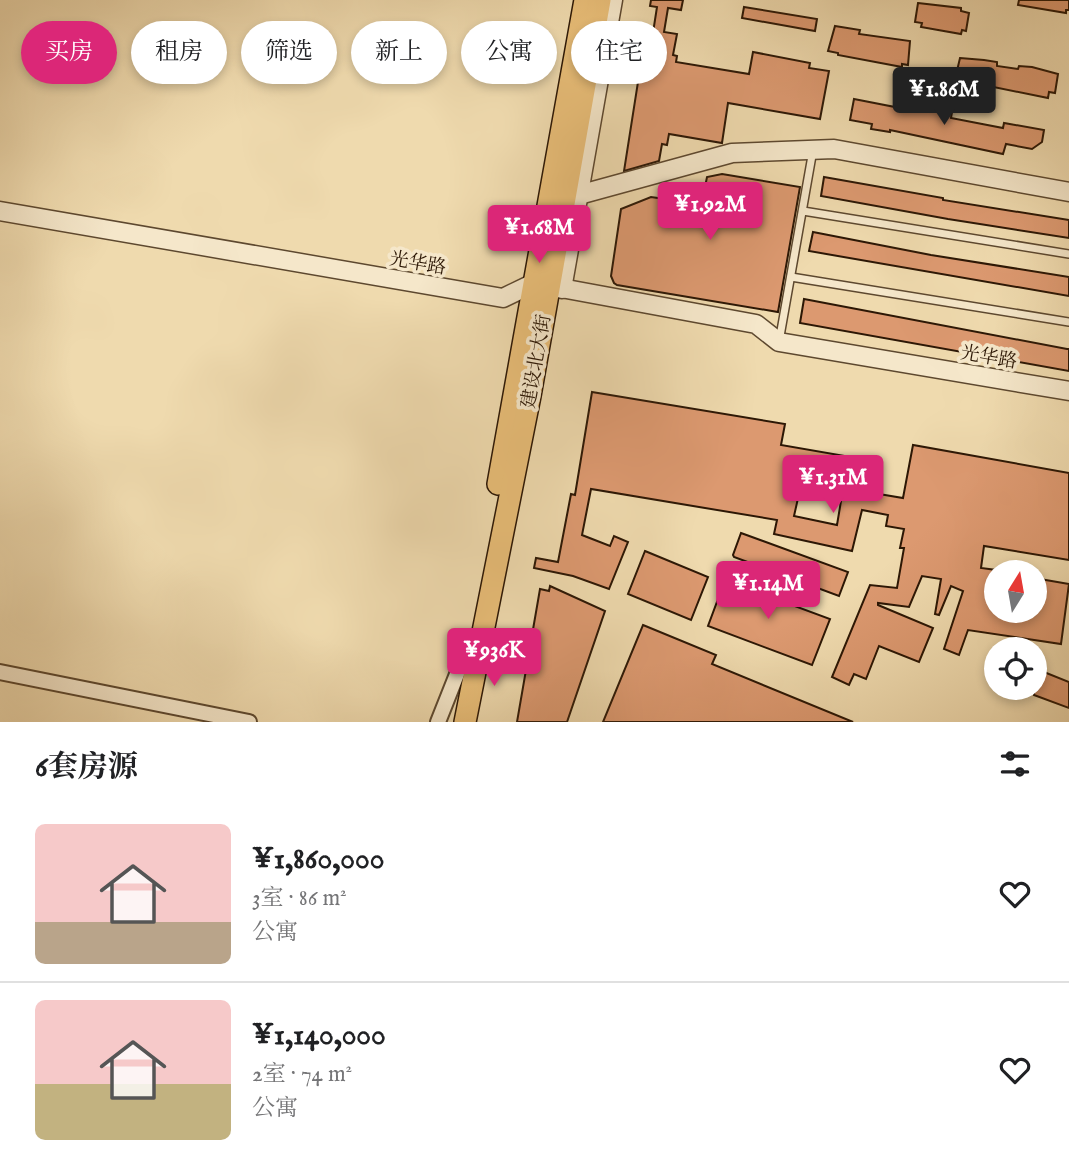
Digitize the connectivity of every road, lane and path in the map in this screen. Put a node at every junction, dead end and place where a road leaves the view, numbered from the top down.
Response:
1 (586, 0) edge
2 (600, 0) edge
3 (613, 0) edge
4 (813, 149) junction
5 (1069, 192) edge
6 (571, 197) junction
7 (0, 211) edge
8 (803, 211) junction
9 (1069, 254) edge
10 (791, 277) junction
11 (548, 286) junction
12 (1069, 322) edge
13 (779, 342) junction
14 (1069, 391) edge
15 (475, 647) junction
16 (0, 672) edge
17 (248, 722) edge
18 (438, 722) edge
19 (453, 722) edge
20 (465, 722) edge
21 (474, 722) edge

1 - 11 main road
2 - 6 main road, 建设北大街
3 - 6 street
4 - 5 street
4 - 6 street
4 - 8 lane
6 - 11 main road, 建设北大街
7 - 11 street, 光华路
8 - 9 lane
8 - 10 lane
10 - 12 lane
10 - 13 lane
11 - 13 street, 光华路
11 - 15 main road, 建设北大街
13 - 14 street, 光华路
15 - 18 street
15 - 19 main road
15 - 20 main road, 建设北大街
15 - 21 street
16 - 17 street

